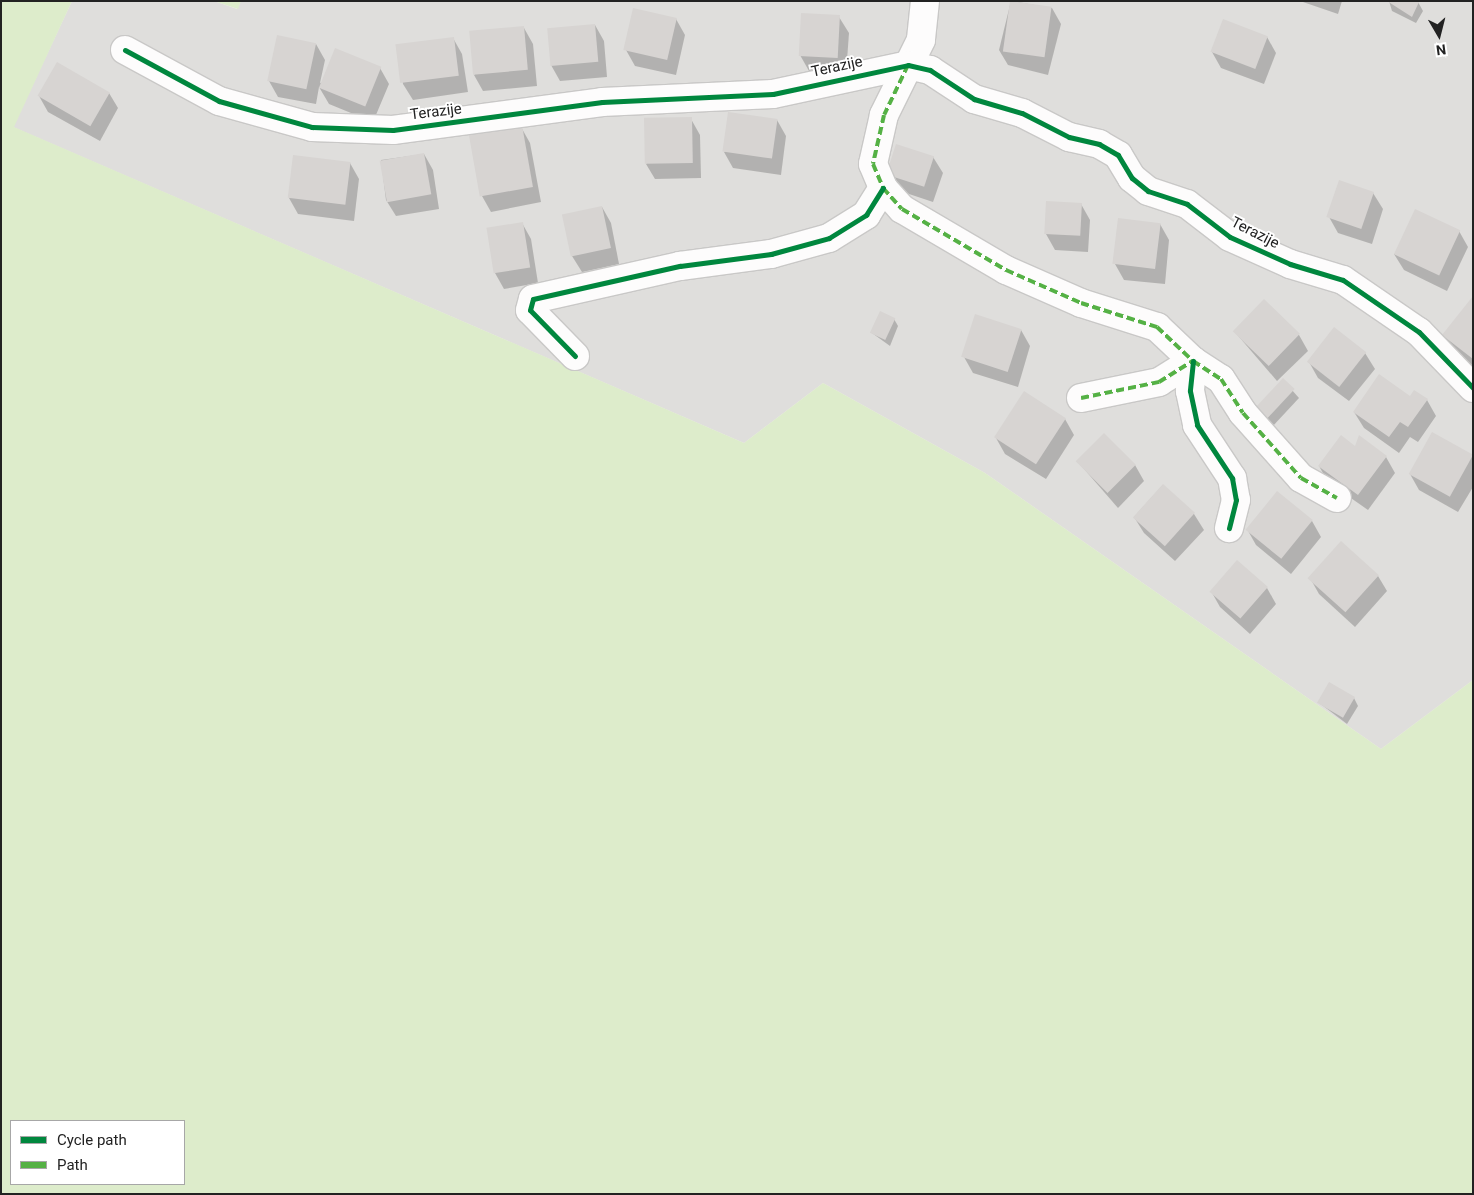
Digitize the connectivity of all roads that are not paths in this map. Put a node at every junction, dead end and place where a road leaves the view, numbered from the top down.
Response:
1 (926, 1) edge
2 (125, 50) dead end
3 (908, 65) junction
4 (883, 188) junction
5 (575, 356) dead end
6 (1193, 361) junction
7 (1473, 388) edge
8 (1080, 398) dead end
9 (1337, 498) dead end
10 (1228, 528) dead end

1 - 3 street
2 - 3 street, Terazije
3 - 4 street
3 - 7 street, Terazije
4 - 5 street
4 - 6 street
6 - 8 street
6 - 9 street
6 - 10 street

